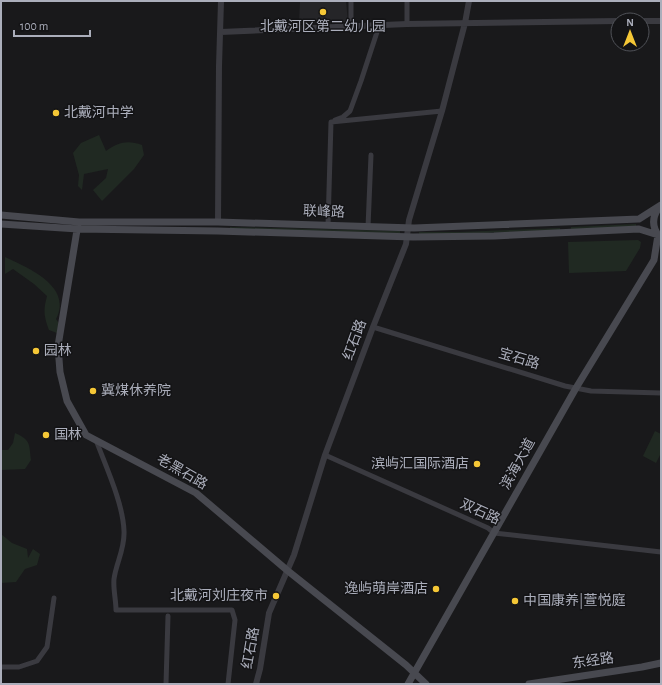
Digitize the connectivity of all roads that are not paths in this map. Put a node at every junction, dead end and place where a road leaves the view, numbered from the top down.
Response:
1 (221, 1) edge
2 (351, 1) edge
3 (407, 1) edge
4 (469, 1) edge
5 (610, 21) edge
6 (650, 21) edge
7 (661, 21) edge
8 (465, 23) junction
9 (407, 24) junction
10 (379, 26) junction
11 (351, 27) junction
12 (221, 32) junction
13 (442, 111) junction
14 (331, 122) junction
15 (371, 155) dead end
16 (661, 206) edge
17 (1, 215) edge
18 (218, 222) junction
19 (1, 224) edge
20 (78, 225) junction
21 (328, 225) junction
22 (368, 227) junction
23 (409, 228) junction
24 (218, 231) junction
25 (659, 236) edge
26 (407, 237) junction
27 (661, 256) edge
28 (654, 260) junction
29 (373, 327) junction
30 (576, 388) junction
31 (661, 393) edge
32 (96, 440) junction
33 (325, 455) junction
34 (494, 533) junction
35 (661, 552) edge
36 (288, 570) junction
37 (54, 598) dead end
38 (168, 616) dead end
39 (661, 663) edge
40 (1, 667) edge
41 (414, 673) junction
42 (166, 684) edge
43 (228, 684) edge
44 (256, 684) edge
45 (408, 684) edge
46 (426, 684) edge
47 (529, 684) edge

1 - 12 street
2 - 11 street
3 - 9 street
4 - 8 street, 红石路
5 - 8 street
6 - 7 street
8 - 9 street
8 - 13 street, 红石路
9 - 10 street
10 - 11 street
10 - 14 street
11 - 12 street
12 - 18 street
13 - 14 street
13 - 23 street, 红石路
14 - 21 street
15 - 22 street
16 - 23 main road, 联峰路
16 - 25 main road
17 - 20 main road, 联峰路
18 - 20 main road, 联峰路
18 - 21 main road, 联峰路
18 - 24 street
19 - 20 main road, 联峰路
20 - 24 main road, 联峰路
20 - 32 main road, 老黑石路
21 - 22 main road, 联峰路
22 - 23 main road, 联峰路
23 - 26 street, 红石路
24 - 26 main road, 联峰路
25 - 26 main road, 联峰路
25 - 28 main road
26 - 29 street, 红石路
27 - 28 main road
28 - 30 main road, 滨海大道
29 - 30 street, 宝石路
29 - 33 street, 红石路
30 - 31 street, 宝石路
30 - 34 main road, 滨海大道
32 - 36 main road, 老黑石路
32 - 43 street
33 - 34 street, 双石路
33 - 36 street, 红石路
34 - 35 street, 双石路
34 - 41 main road, 滨海大道
36 - 41 main road, 老黑石路
36 - 44 street, 红石路
37 - 40 street
38 - 42 street
39 - 47 main road, 东经路
41 - 45 main road, 滨海大道
41 - 46 main road, 老黑石路

